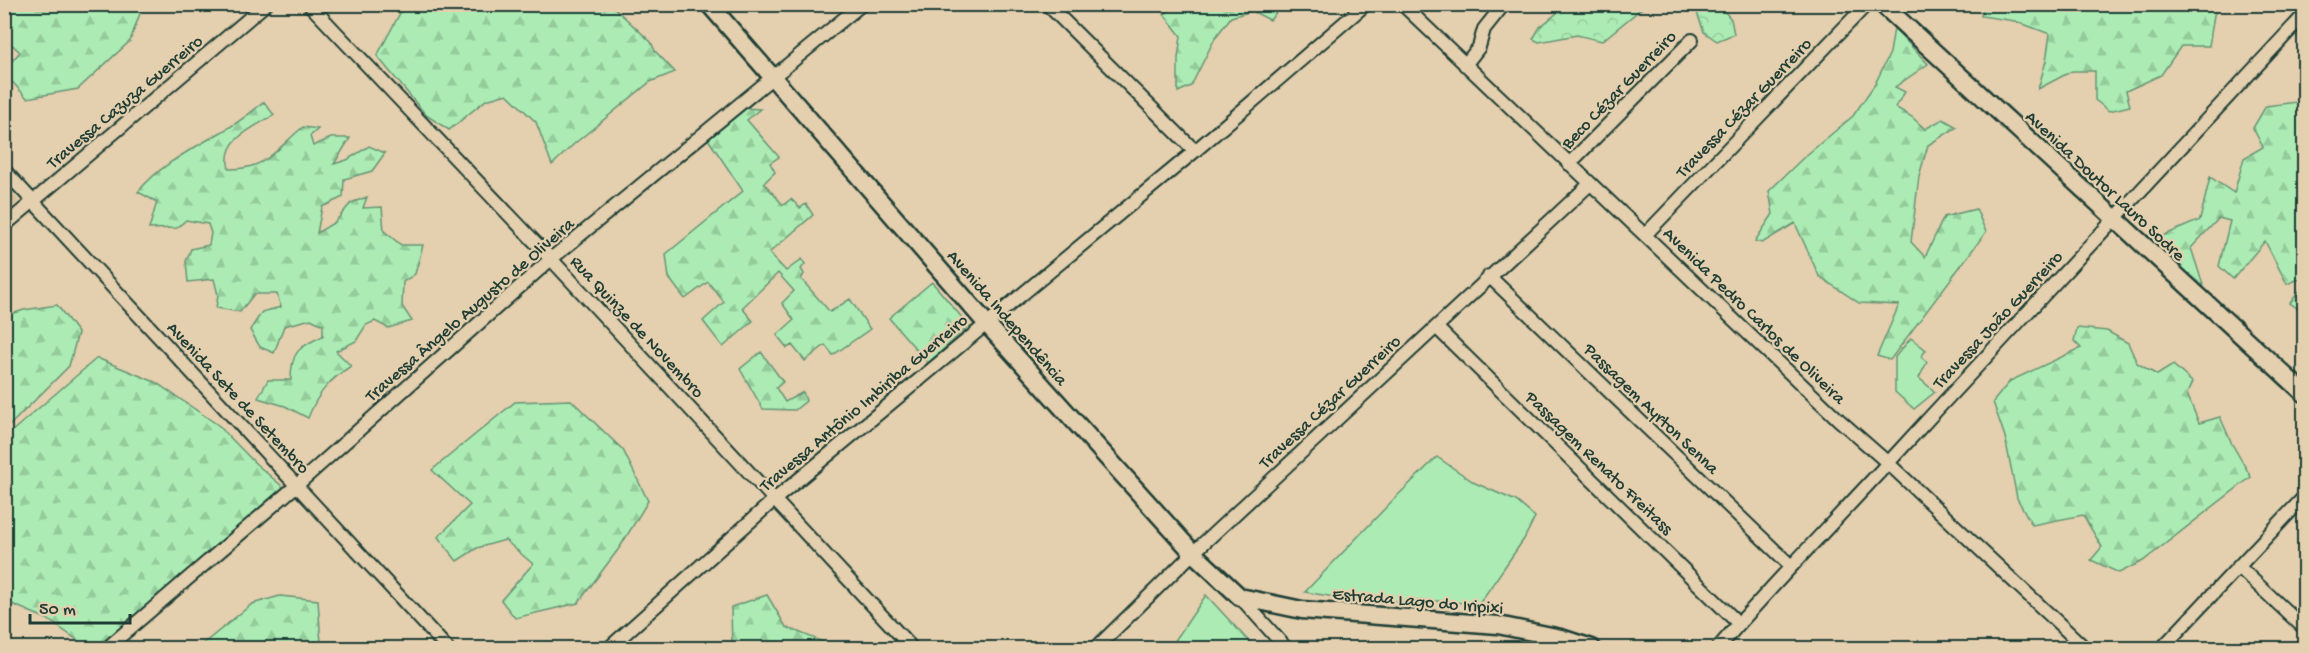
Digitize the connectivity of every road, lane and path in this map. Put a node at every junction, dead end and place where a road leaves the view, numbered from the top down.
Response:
1 (266, 4) edge
2 (309, 4) edge
3 (709, 4) edge
4 (862, 4) edge
5 (1047, 4) edge
6 (1366, 4) edge
7 (1402, 4) edge
8 (1504, 4) edge
9 (1867, 4) edge
10 (1882, 4) edge
11 (2304, 15) edge
12 (1692, 40) dead end
13 (1465, 64) junction
14 (774, 78) junction
15 (1195, 151) junction
16 (1569, 164) junction
17 (4, 170) edge
18 (1590, 184) junction
19 (33, 201) junction
20 (2113, 218) junction
21 (4, 226) edge
22 (1645, 235) junction
23 (551, 259) junction
24 (1489, 276) junction
25 (986, 323) junction
26 (1436, 327) junction
27 (2304, 393) edge
28 (1888, 463) junction
29 (297, 486) junction
30 (2304, 497) edge
31 (774, 500) junction
32 (1193, 553) junction
33 (1790, 565) junction
34 (2240, 568) junction
35 (1240, 597) junction
36 (1739, 624) junction
37 (2304, 628) edge
38 (107, 648) edge
39 (447, 648) edge
40 (609, 648) edge
41 (912, 648) edge
42 (1096, 648) edge
43 (1286, 648) edge
44 (1592, 648) edge
45 (1718, 648) edge
46 (2085, 648) edge
47 (2162, 648) edge

1 - 19 street, Travessa Cazuza Guerreiro
2 - 23 street, Rua Quinze de Novembro
3 - 14 street, Avenida Independência
4 - 14 street, Travessa Ângelo Augusto de Oliveira
5 - 15 street
6 - 15 street, Travessa Antônio Imbiriba Guerreiro
7 - 13 street, Avenida Pedro Carlos de Oliveira
8 - 13 street
9 - 22 street, Travessa Cézar Guerreiro
10 - 20 street, Avenida Doutor Lauro Sodre
11 - 20 street, Travessa João Guerreiro
12 - 16 street, Beco Cézar Guerreiro
13 - 16 street, Avenida Pedro Carlos de Oliveira
14 - 23 street, Travessa Ângelo Augusto de Oliveira
14 - 25 street, Avenida Independência
15 - 25 street, Travessa Antônio Imbiriba Guerreiro
16 - 18 street, Avenida Pedro Carlos de Oliveira
17 - 19 street, Avenida Sete de Setembro
18 - 22 street, Avenida Pedro Carlos de Oliveira
18 - 24 street, Travessa Cézar Guerreiro
19 - 21 street, Travessa Cazuza Guerreiro
19 - 29 street, Avenida Sete de Setembro
20 - 27 street, Avenida Doutor Lauro Sodre
20 - 28 street, Travessa João Guerreiro
22 - 28 street, Avenida Pedro Carlos de Oliveira
23 - 29 street, Travessa Ângelo Augusto de Oliveira
23 - 31 street, Rua Quinze de Novembro
24 - 26 street, Travessa Cézar Guerreiro
24 - 33 street, Passagem Ayrton Senna
25 - 31 street, Travessa Antônio Imbiriba Guerreiro
25 - 32 street, Avenida Independência
26 - 32 street, Travessa Cézar Guerreiro
26 - 36 street, Passagem Renato Freitass
28 - 33 street, Travessa João Guerreiro
28 - 46 street, Avenida Pedro Carlos de Oliveira
29 - 38 street, Travessa Ângelo Augusto de Oliveira
29 - 39 street, Avenida Sete de Setembro
30 - 34 street
31 - 40 street, Travessa Antônio Imbiriba Guerreiro
31 - 41 street, Rua Quinze de Novembro
32 - 35 street, Avenida Independência
32 - 42 street, Travessa Cézar Guerreiro
33 - 36 street, Travessa João Guerreiro
34 - 37 street
34 - 47 street
35 - 43 street, Avenida Independência
35 - 44 street, Estrada Lago do Iripixi
36 - 45 street, Travessa João Guerreiro

